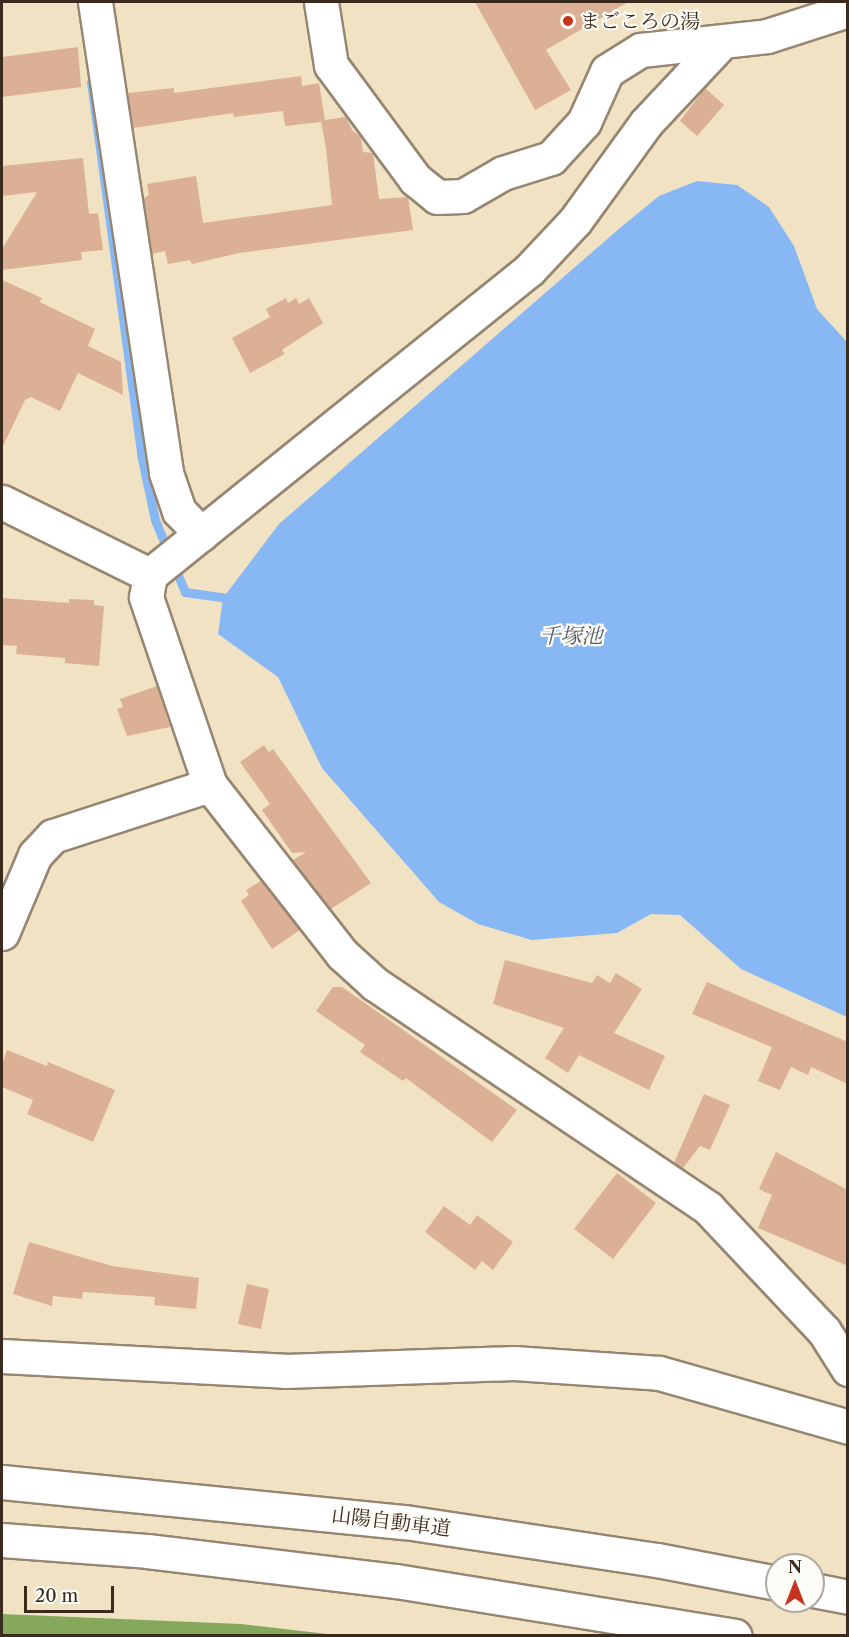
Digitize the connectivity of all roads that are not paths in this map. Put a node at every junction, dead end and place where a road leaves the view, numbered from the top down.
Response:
1 (95, 2) edge
2 (321, 2) edge
3 (848, 10) edge
4 (721, 43) junction
5 (2, 502) edge
6 (173, 556) junction
7 (210, 785) junction
8 (2, 933) edge
9 (2, 1356) edge
10 (848, 1369) edge
11 (848, 1427) edge
12 (2, 1482) edge
13 (2, 1540) edge
14 (765, 1581) edge
15 (825, 1592) edge
16 (848, 1597) edge
17 (735, 1635) edge

1 - 6 main road
2 - 4 main road
3 - 4 main road
4 - 6 main road
5 - 6 main road
6 - 7 main road
7 - 8 main road
7 - 10 main road
9 - 11 main road
12 - 14 main road, 山陽自動車道
13 - 17 main road
15 - 16 main road

